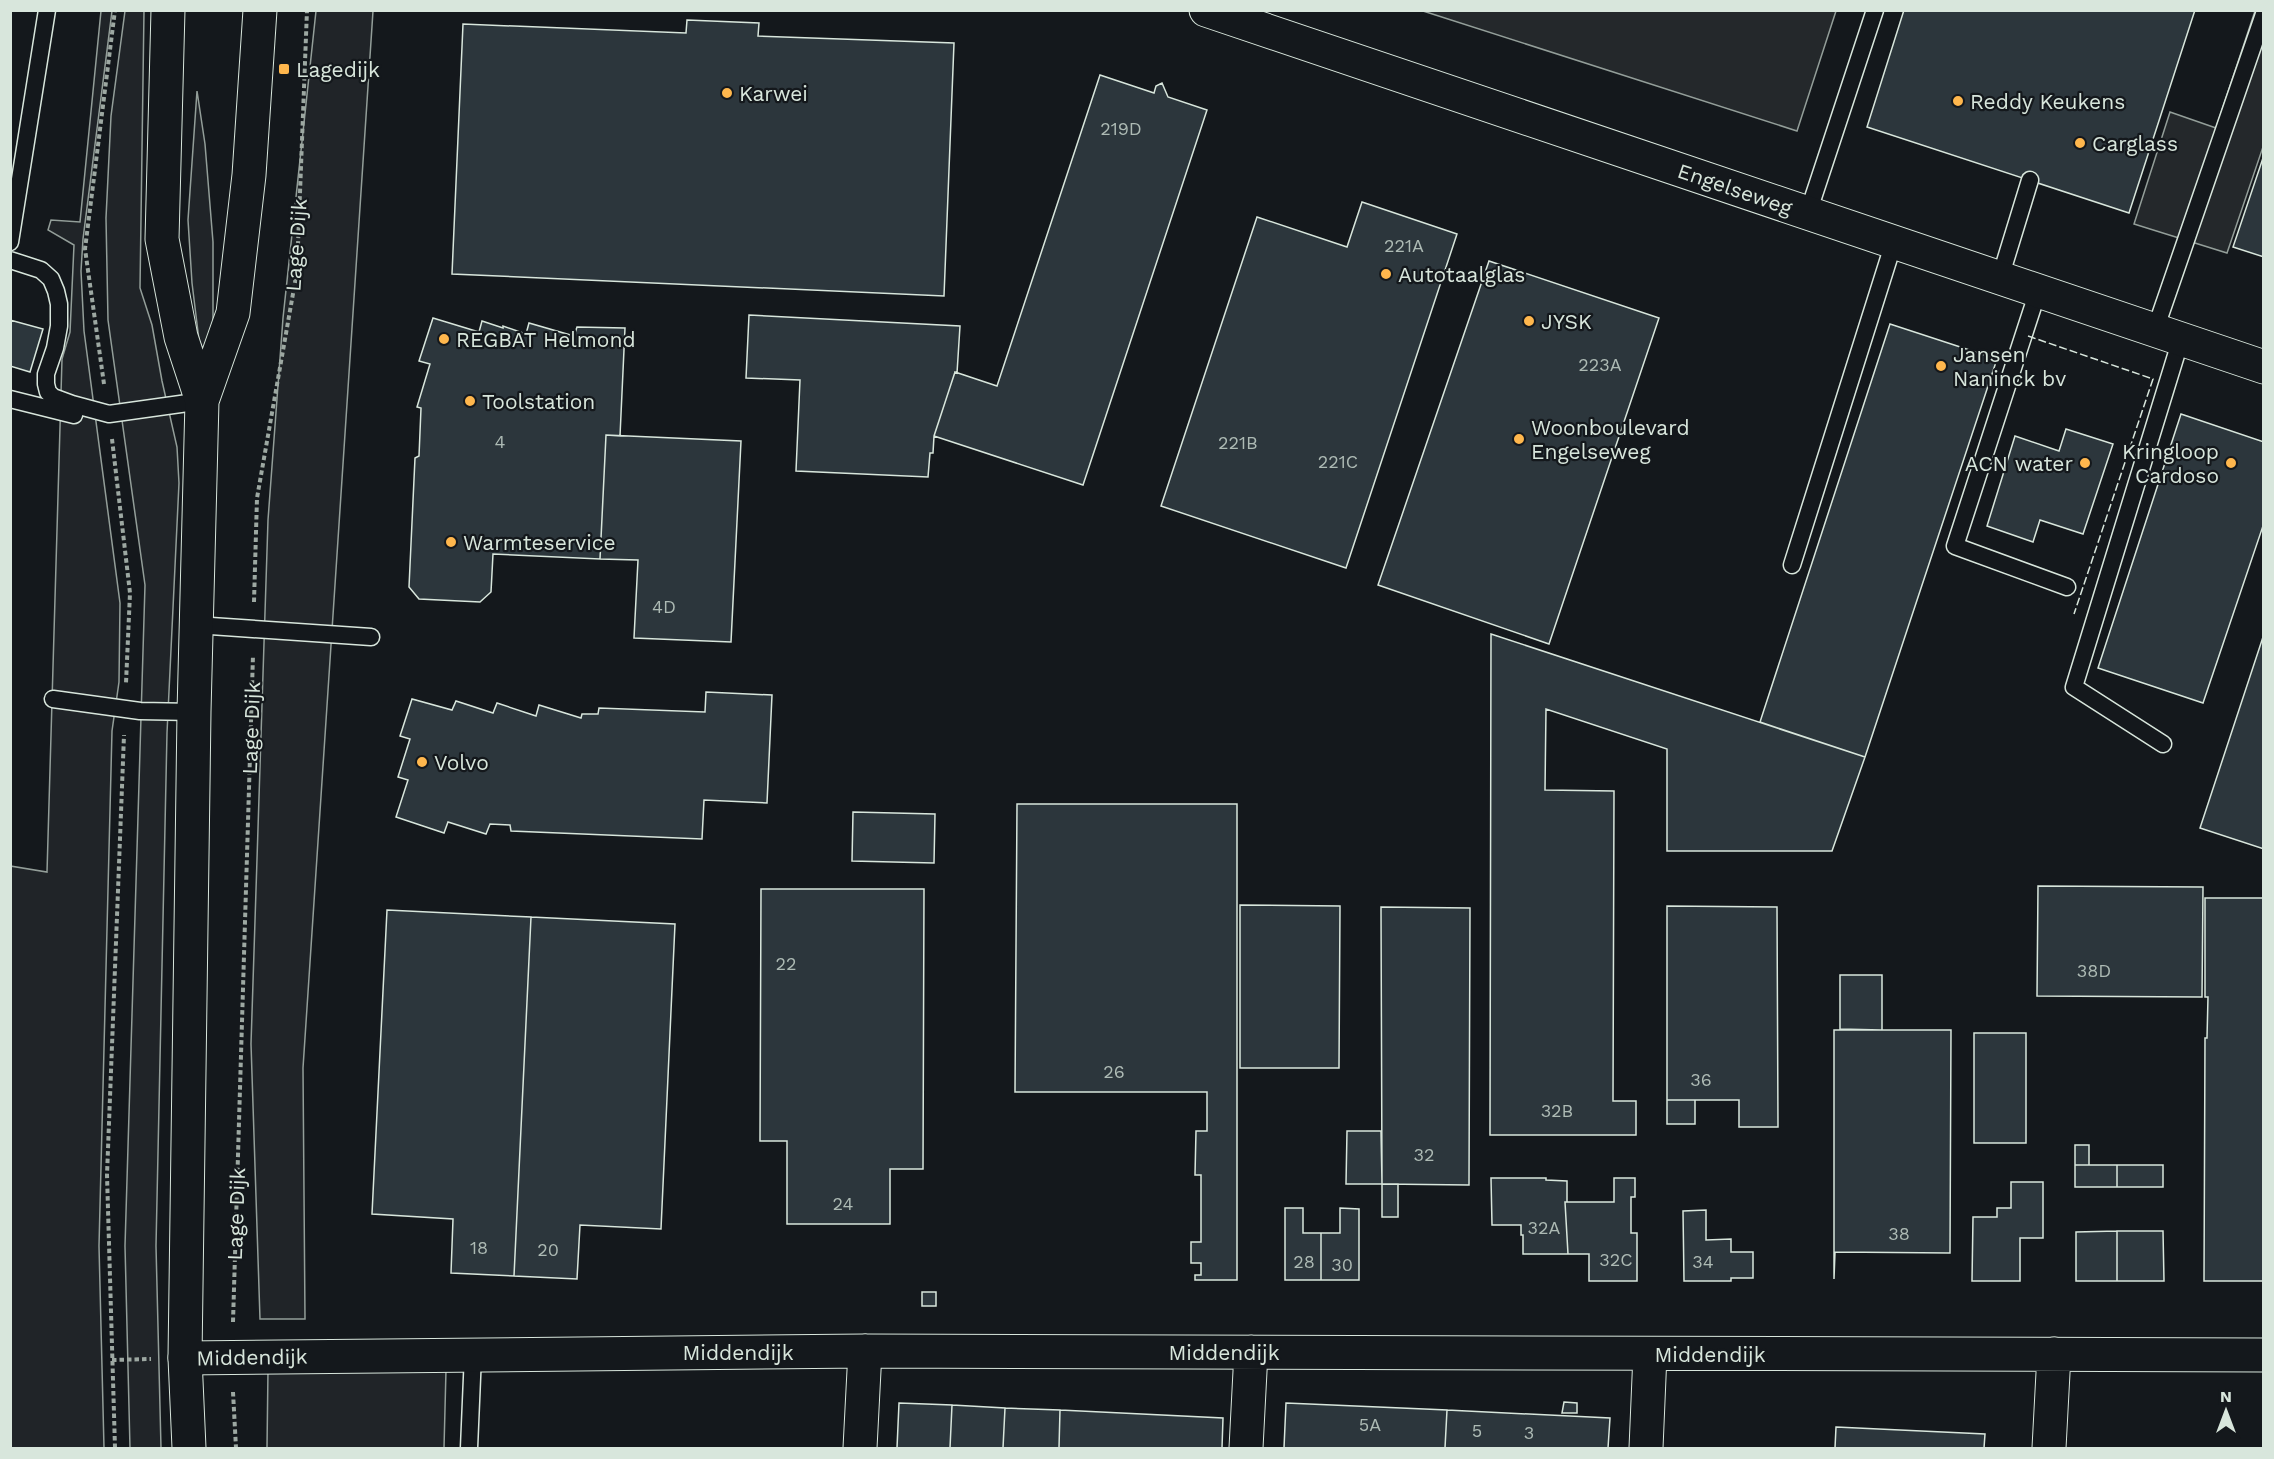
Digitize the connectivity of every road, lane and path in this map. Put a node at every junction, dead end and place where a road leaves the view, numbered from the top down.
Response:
1 (47, 10) edge
2 (168, 10) edge
3 (260, 10) edge
4 (307, 10) edge
5 (1206, 10) edge
6 (1875, 10) edge
7 (2264, 14) edge
8 (2030, 180) dead end
9 (14, 198) edge
10 (1808, 213) junction
11 (10, 242) edge
12 (1894, 242) junction
13 (10, 260) edge
14 (2000, 278) junction
15 (2038, 291) junction
16 (2168, 335) junction
17 (2264, 367) edge
18 (10, 399) edge
19 (202, 401) junction
20 (1792, 564) dead end
21 (2067, 587) dead end
22 (196, 625) junction
23 (254, 628) junction
24 (371, 637) dead end
25 (53, 699) dead end
26 (194, 712) junction
27 (2163, 744) dead end
28 (865, 1351) junction
29 (1251, 1353) junction
30 (473, 1354) junction
31 (1650, 1354) junction
32 (2054, 1354) junction
33 (2264, 1355) edge
34 (232, 1357) junction
35 (185, 1358) junction
36 (189, 1449) edge
37 (236, 1449) edge
38 (469, 1449) edge
39 (860, 1449) edge
40 (1246, 1449) edge
41 (1646, 1449) edge
42 (2049, 1449) edge

1 - 9 lane
2 - 19 street
3 - 19 street
4 - 23 path, Lage Dijk
5 - 10 street, Engelseweg
6 - 10 lane
7 - 16 lane
8 - 14 lane
9 - 11 lane
10 - 12 street, Engelseweg
12 - 14 street, Engelseweg
12 - 20 lane
13 - 19 lane
14 - 15 street, Engelseweg
15 - 16 street, Engelseweg
15 - 21 lane
16 - 17 street, Engelseweg
16 - 27 lane
18 - 19 lane
19 - 22 street
22 - 23 lane
22 - 26 street
23 - 24 lane
23 - 34 path, Lage Dijk
25 - 26 lane
26 - 35 street
28 - 29 street, Middendijk
28 - 30 street, Middendijk
28 - 39 street
29 - 31 street, Middendijk
29 - 40 street
30 - 34 street, Middendijk
30 - 38 lane
31 - 32 street, Middendijk
31 - 41 street
32 - 33 street, Middendijk
32 - 42 street
34 - 35 street, Middendijk
34 - 37 path, Lage Dijk
35 - 36 street

